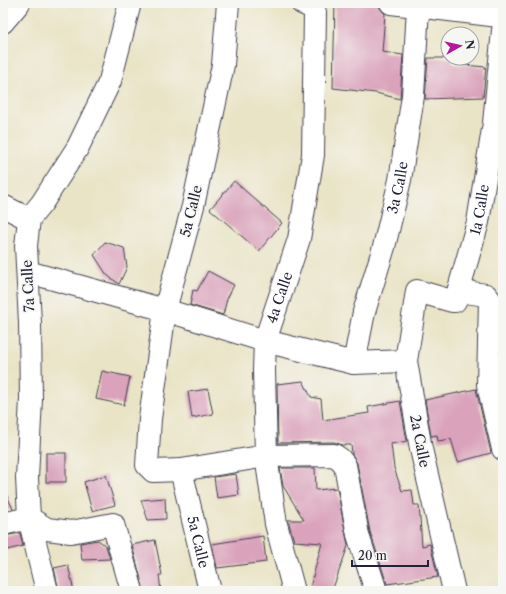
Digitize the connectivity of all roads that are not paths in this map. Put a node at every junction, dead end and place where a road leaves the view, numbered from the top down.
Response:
1 (19, 3) edge
2 (130, 3) edge
3 (228, 3) edge
4 (391, 3) edge
5 (305, 4) edge
6 (418, 7) junction
7 (503, 17) edge
8 (3, 22) edge
9 (503, 30) edge
10 (3, 206) edge
11 (29, 219) junction
12 (28, 272) junction
13 (455, 296) junction
14 (165, 310) junction
15 (265, 341) junction
16 (406, 361) junction
17 (354, 363) junction
18 (503, 450) edge
19 (266, 456) junction
20 (181, 470) junction
21 (29, 518) junction
22 (3, 524) edge
23 (47, 591) edge
24 (132, 591) edge
25 (210, 591) edge
26 (294, 591) edge
27 (376, 591) edge
28 (454, 591) edge

1 - 8 street
2 - 11 street
3 - 14 street, 5a Calle
4 - 6 street
5 - 15 street, 4a Calle
6 - 7 street
6 - 17 street, 3a Calle
9 - 13 street, 1a Calle
10 - 11 street
11 - 12 street, 7a Calle
12 - 14 street
12 - 21 street, 7a Calle
13 - 16 street, 2a Calle
13 - 18 street
14 - 15 street
14 - 20 street, 5a Calle
15 - 17 street
15 - 19 street, 4a Calle
16 - 17 street
16 - 28 street, 2a Calle
19 - 20 street, 5a Calle
19 - 26 street, 4a Calle
19 - 27 street
20 - 25 street, 5a Calle
21 - 22 street
21 - 23 street, 7a Calle
21 - 24 street

